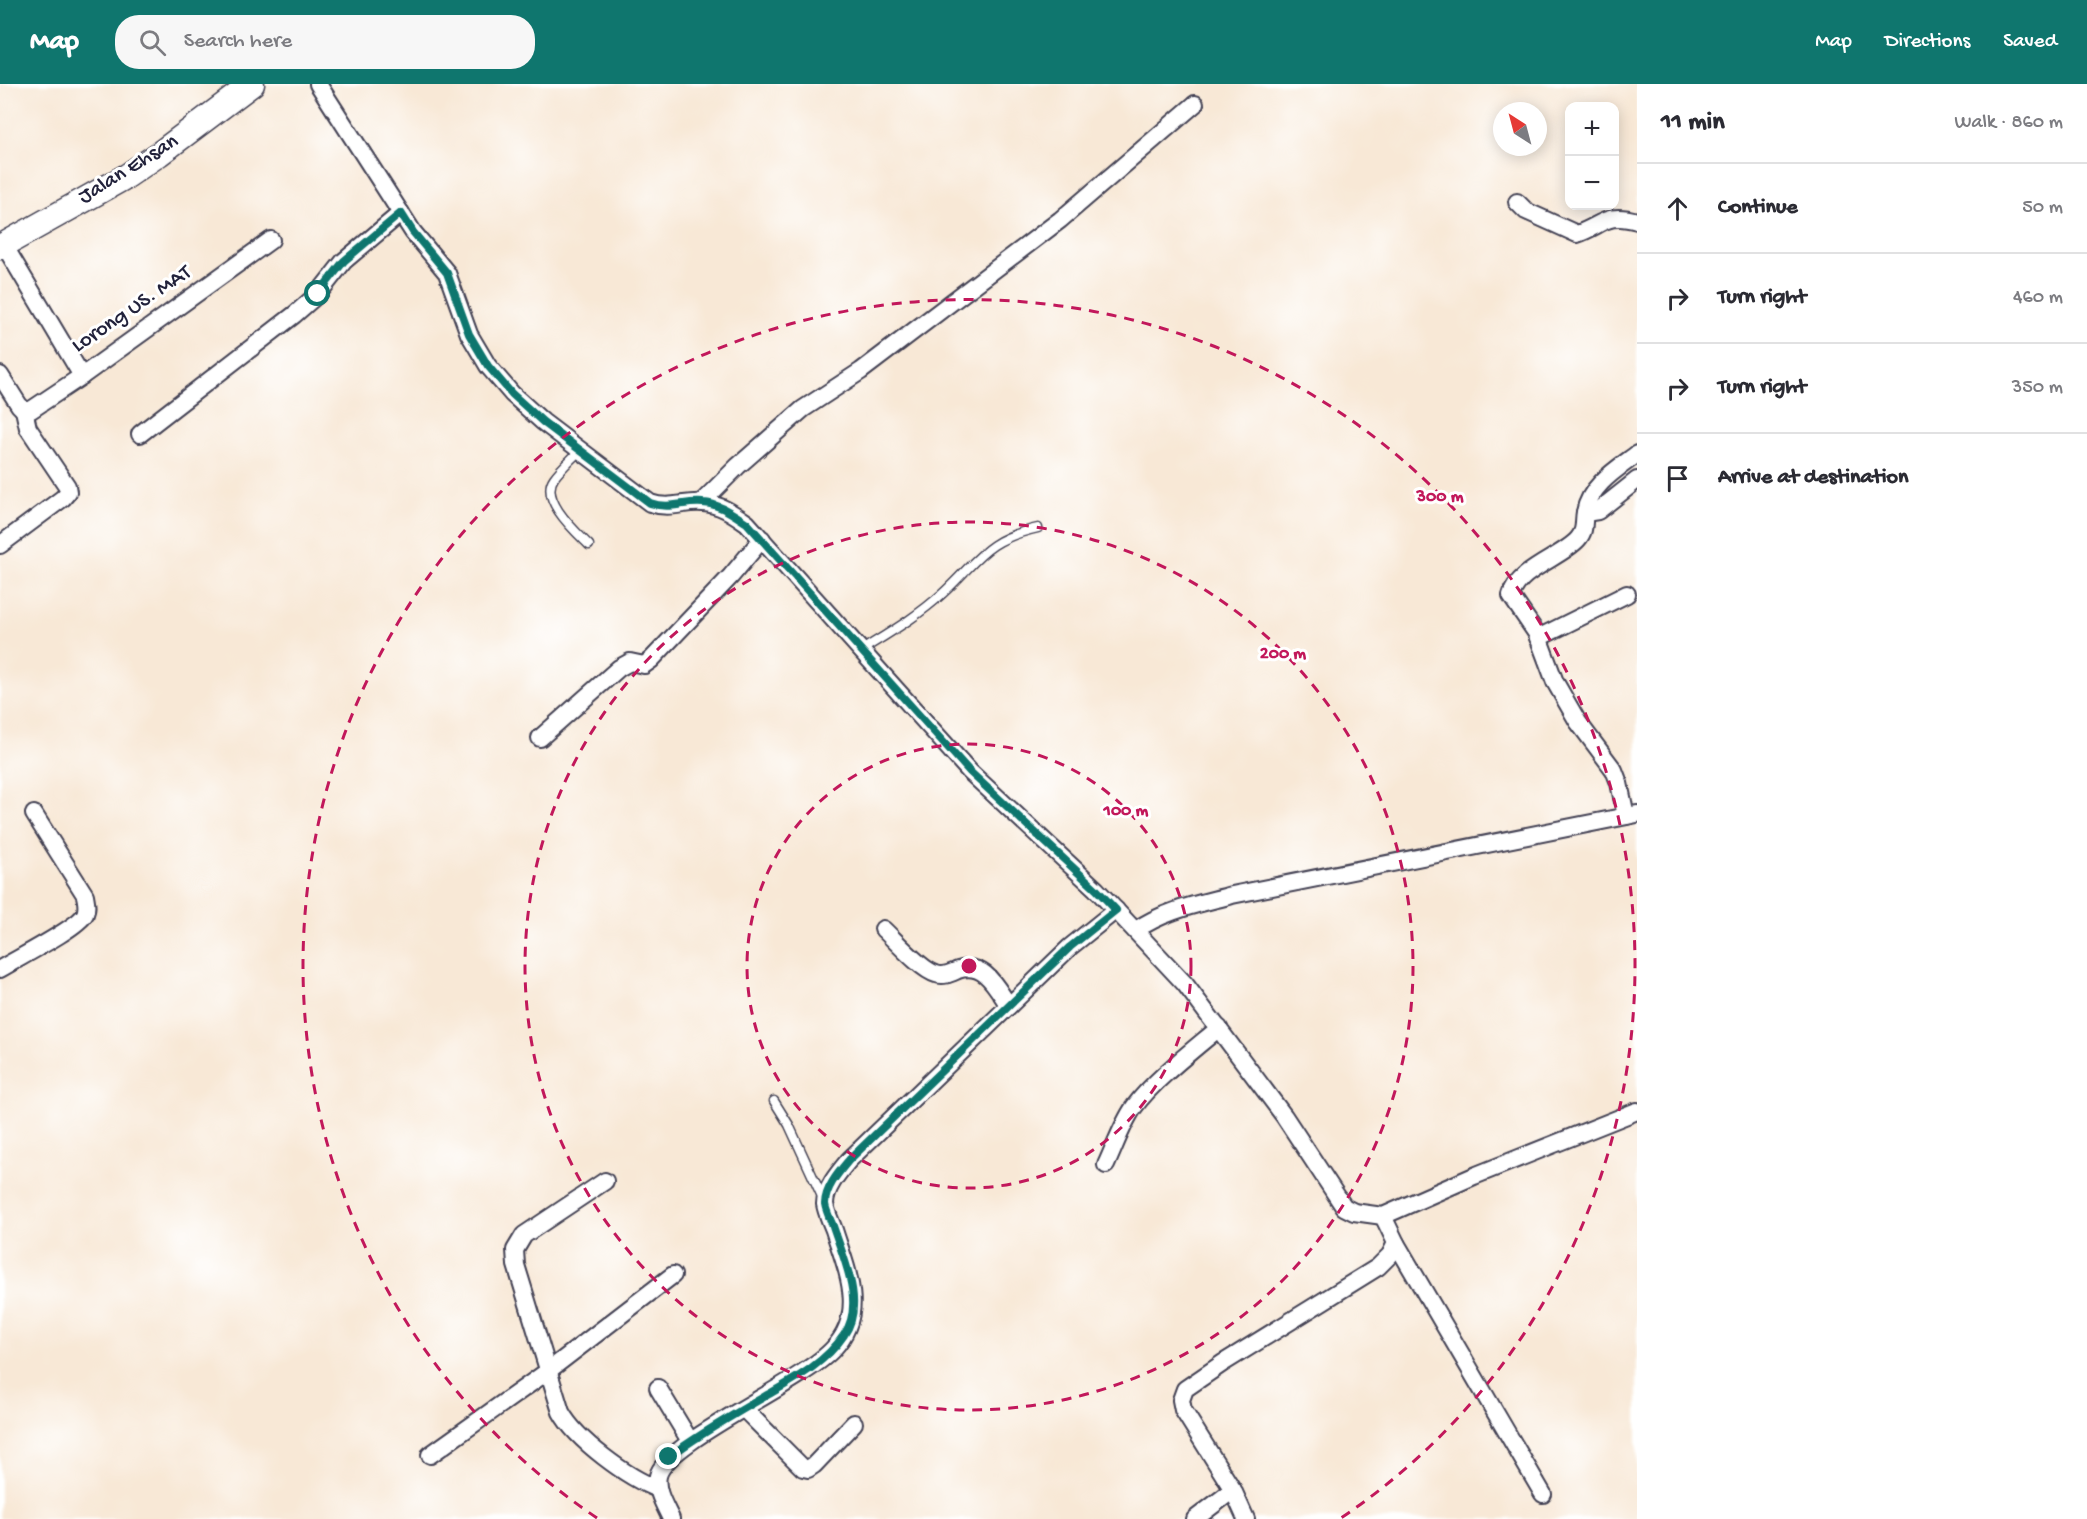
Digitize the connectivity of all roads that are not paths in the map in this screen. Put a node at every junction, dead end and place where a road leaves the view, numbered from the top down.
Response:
1 (252, 84) edge
2 (318, 84) edge
3 (1196, 104) dead end
4 (1518, 202) dead end
5 (401, 213) junction
6 (1637, 221) edge
7 (271, 240) dead end
8 (2, 246) edge
9 (0, 375) edge
10 (82, 376) junction
11 (24, 410) junction
12 (140, 434) dead end
13 (580, 450) junction
14 (1637, 454) edge
15 (1637, 480) edge
16 (702, 502) junction
17 (1585, 513) junction
18 (1038, 528) dead end
19 (762, 539) junction
20 (0, 545) edge
21 (589, 545) dead end
22 (1627, 594) dead end
23 (1538, 638) junction
24 (862, 650) junction
25 (540, 738) dead end
26 (34, 814) dead end
27 (1631, 815) edge
28 (1116, 910) junction
29 (883, 929) dead end
30 (1136, 930) junction
31 (0, 969) edge
32 (1010, 1006) junction
33 (1219, 1028) junction
34 (774, 1101) dead end
35 (1637, 1112) edge
36 (1106, 1165) dead end
37 (605, 1181) dead end
38 (825, 1204) junction
39 (1383, 1216) junction
40 (1396, 1243) junction
41 (673, 1275) dead end
42 (548, 1371) junction
43 (658, 1388) dead end
44 (744, 1409) junction
45 (854, 1424) dead end
46 (690, 1441) junction
47 (430, 1455) dead end
48 (658, 1489) junction
49 (1233, 1490) junction
50 (1544, 1494) dead end
51 (671, 1519) edge
52 (1195, 1519) edge
53 (1246, 1519) edge

1 - 8 main road, Jalan Ehsan
2 - 5 street
3 - 16 street
4 - 6 street
5 - 12 street
5 - 13 street
7 - 10 street, Lorong US. MAT
8 - 10 street, Lorong US. MAT
9 - 11 street
10 - 11 street
11 - 20 street
13 - 16 street
13 - 21 lane
14 - 17 street
15 - 17 street
16 - 19 street
17 - 23 street
18 - 24 lane
19 - 24 street
19 - 25 street
22 - 23 street
23 - 27 street
24 - 28 street
26 - 31 street
27 - 30 street
28 - 30 street
28 - 32 street
29 - 32 street
30 - 33 street
32 - 38 street
33 - 36 street
33 - 39 street
34 - 38 lane
35 - 39 street
37 - 42 street
38 - 44 street
39 - 40 street
40 - 49 street
40 - 50 street
41 - 42 street
42 - 47 street
42 - 48 street
43 - 46 street
44 - 45 street
44 - 46 street
46 - 48 street
48 - 51 street
49 - 52 street
49 - 53 street

